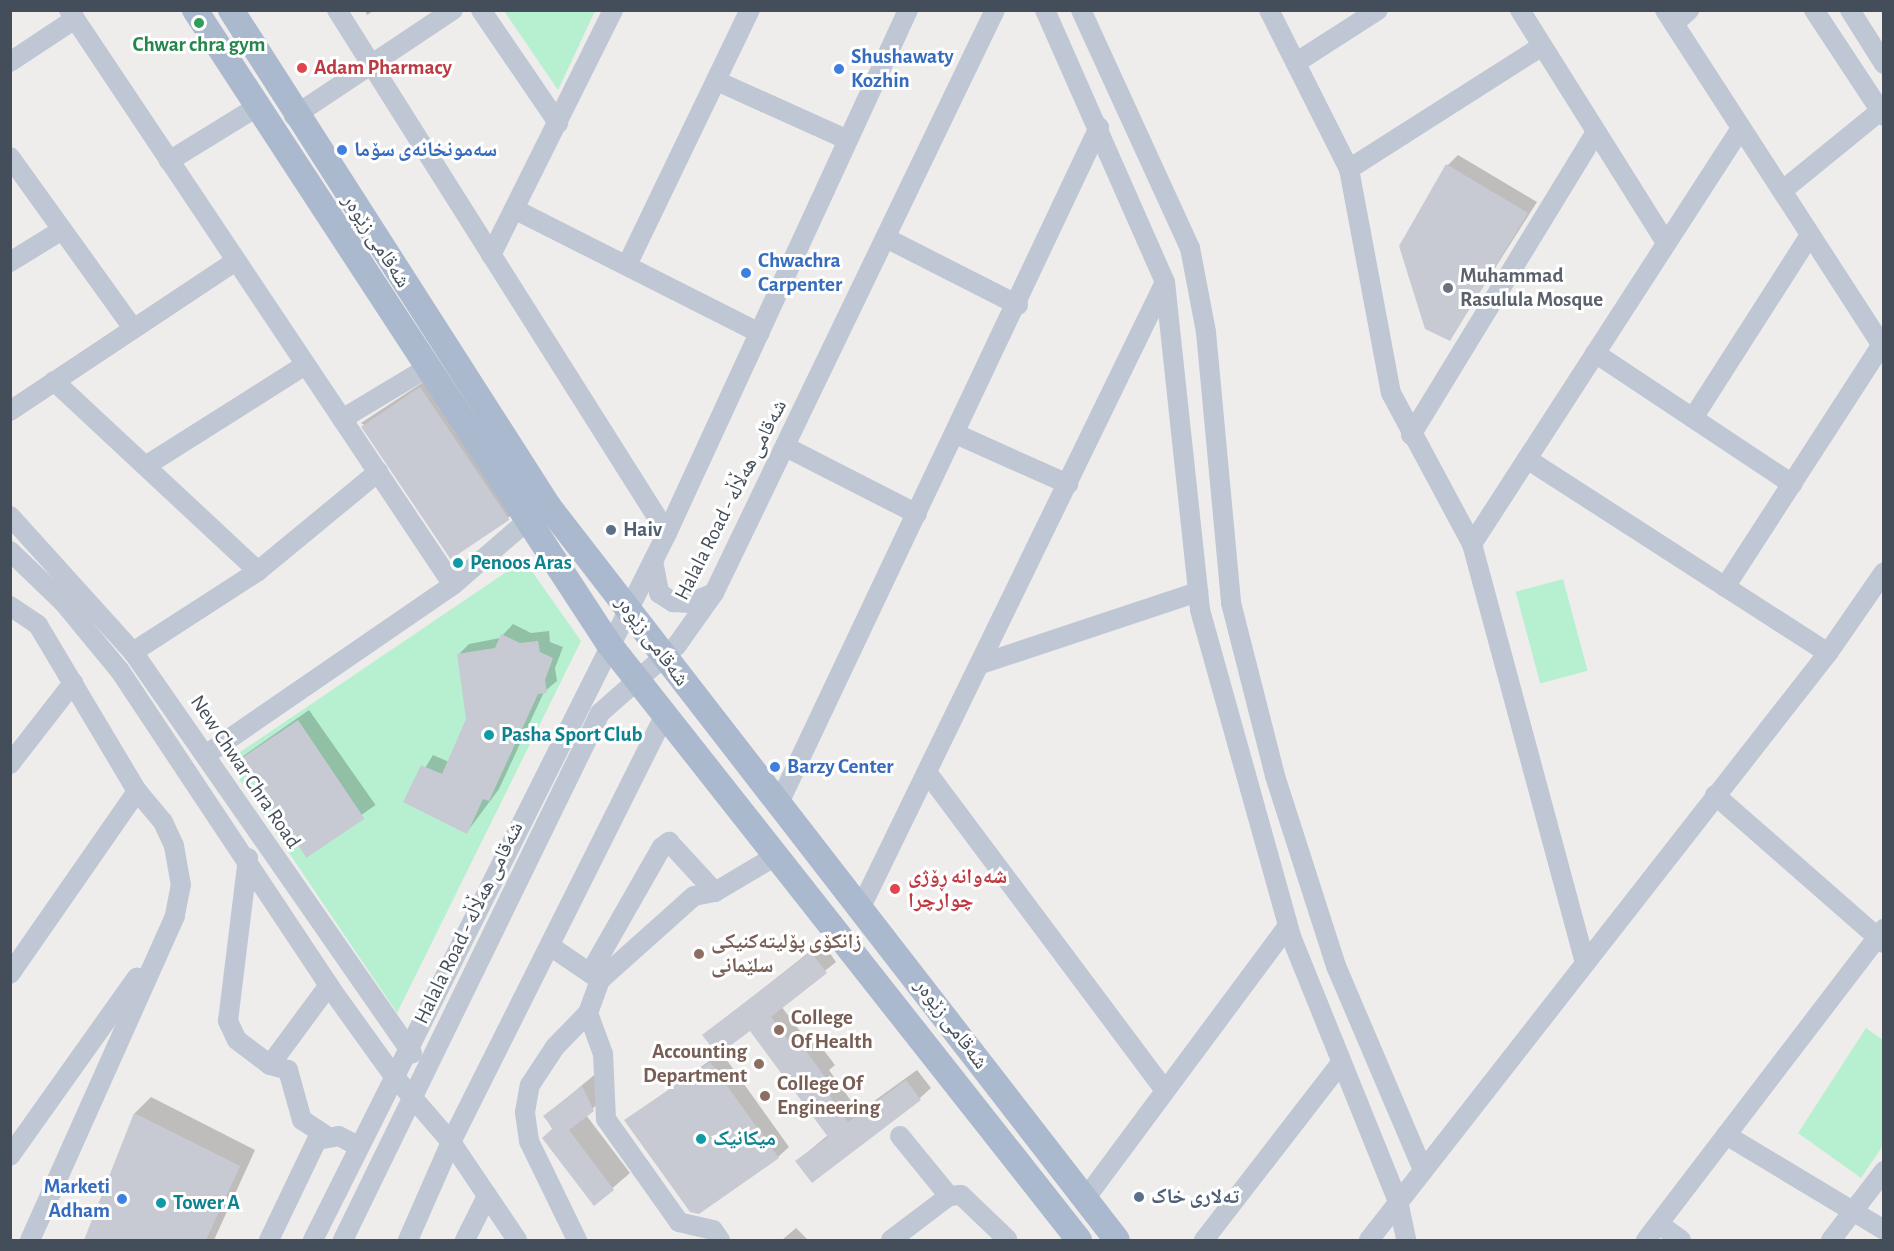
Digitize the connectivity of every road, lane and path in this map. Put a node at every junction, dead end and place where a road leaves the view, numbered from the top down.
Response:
1 (195, 10) edge
2 (231, 10) edge
3 (337, 10) edge
4 (453, 10) edge
5 (482, 10) edge
6 (613, 10) edge
7 (750, 10) edge
8 (908, 10) edge
9 (995, 10) edge
10 (1045, 10) edge
11 (1081, 10) edge
12 (1269, 10) edge
13 (1378, 10) edge
14 (1520, 10) edge
15 (1689, 10) edge
16 (1814, 10) edge
17 (1850, 10) edge
18 (72, 15) edge
19 (1670, 17) edge
20 (1542, 46) junction
21 (10, 62) edge
22 (1298, 62) junction
23 (370, 63) junction
24 (1884, 64) edge
25 (719, 82) junction
26 (255, 108) junction
27 (1882, 113) edge
28 (294, 116) junction
29 (558, 123) junction
30 (1099, 127) junction
31 (1741, 128) junction
32 (1596, 132) junction
33 (848, 140) junction
34 (10, 157) edge
35 (169, 161) junction
36 (1349, 169) junction
37 (1782, 191) junction
38 (516, 210) junction
39 (62, 230) junction
40 (1810, 236) junction
41 (886, 238) junction
42 (1665, 242) junction
43 (492, 255) junction
44 (236, 261) junction
45 (10, 262) edge
46 (628, 263) junction
47 (1165, 282) junction
48 (1018, 305) junction
49 (132, 327) junction
50 (760, 333) junction
51 (1882, 348) edge
52 (1595, 353) junction
53 (305, 365) junction
54 (427, 368) junction
55 (54, 381) junction
56 (10, 411) edge
57 (1693, 418) junction
58 (342, 419) junction
59 (956, 434) junction
60 (1411, 435) junction
61 (786, 447) junction
62 (1527, 459) junction
63 (147, 465) junction
64 (378, 472) junction
65 (1068, 484) junction
66 (1792, 484) junction
67 (917, 514) junction
68 (10, 516) edge
69 (528, 521) junction
70 (667, 533) junction
71 (1472, 544) junction
72 (10, 550) edge
73 (653, 561) junction
74 (258, 571) junction
75 (1884, 572) edge
76 (453, 585) junction
77 (1725, 587) junction
78 (1198, 592) junction
79 (714, 593) junction
80 (10, 606) edge
81 (628, 608) junction
82 (609, 644) junction
83 (133, 652) junction
84 (1828, 653) junction
85 (665, 658) junction
86 (981, 664) junction
87 (636, 679) junction
88 (73, 683) junction
89 (665, 715) junction
90 (207, 754) junction
91 (10, 764) edge
92 (929, 775) junction
93 (1275, 776) junction
94 (1248, 782) junction
95 (136, 791) junction
96 (1715, 795) junction
97 (779, 803) junction
98 (774, 857) junction
99 (248, 858) junction
100 (715, 892) junction
101 (861, 907) junction
102 (1288, 926) junction
103 (1881, 936) edge
104 (161, 943) junction
105 (550, 946) junction
106 (1584, 960) junction
107 (10, 974) edge
108 (595, 976) junction
109 (329, 985) junction
110 (588, 1013) junction
111 (405, 1048) junction
112 (1341, 1063) junction
113 (270, 1065) junction
114 (424, 1067) junction
115 (393, 1075) junction
116 (1165, 1091) junction
117 (414, 1098) junction
118 (325, 1135) junction
119 (900, 1136) dead end
120 (1726, 1136) junction
121 (451, 1142) junction
122 (358, 1146) junction
123 (10, 1156) edge
124 (1422, 1167) junction
125 (1884, 1171) edge
126 (487, 1196) junction
127 (949, 1197) junction
128 (1085, 1199) junction
129 (1398, 1201) junction
130 (1852, 1212) junction
131 (1659, 1224) junction
132 (1884, 1230) edge
133 (1007, 1239) dead end
134 (30, 1240) edge
135 (269, 1240) edge
136 (313, 1240) edge
137 (344, 1240) edge
138 (408, 1240) edge
139 (465, 1240) edge
140 (517, 1240) edge
141 (577, 1240) edge
142 (720, 1240) edge
143 (891, 1240) edge
144 (1079, 1240) edge
145 (1117, 1240) edge
146 (1204, 1240) edge
147 (1369, 1240) edge
148 (1406, 1240) edge
149 (1646, 1240) edge
150 (1681, 1240) edge
151 (1831, 1240) edge

1 - 26 main road, شەقامی زێوەر
2 - 28 main road, شەقامی زێوەر
3 - 23 street
4 - 23 street
5 - 29 street
6 - 29 street
7 - 25 street
8 - 33 street, Halala Road - شەقامی هەڵاڵە
9 - 41 street, Halala Road - شەقامی هەڵاڵە
10 - 30 street
11 - 93 street
12 - 22 street
13 - 22 street
14 - 20 street
15 - 19 street
16 - 27 street
17 - 24 street
18 - 21 street
18 - 35 street
19 - 31 street
20 - 32 street
20 - 36 street
22 - 36 street
23 - 28 street
23 - 43 street
25 - 33 street
25 - 46 street
26 - 35 street
26 - 54 main road, شەقامی زێوەر
27 - 37 street
28 - 81 main road, شەقامی زێوەر
29 - 38 street
30 - 47 street
30 - 48 street
31 - 37 street
31 - 42 street
32 - 42 street
32 - 60 street
33 - 50 street, Halala Road - شەقامی هەڵاڵە
34 - 39 street
35 - 44 street
36 - 60 street
37 - 40 street
38 - 43 street
38 - 46 street
39 - 45 street
39 - 49 street
40 - 51 street
40 - 57 street
41 - 48 street
41 - 61 street, Halala Road - شەقامی هەڵاڵە
42 - 52 street
43 - 70 street
44 - 49 street
44 - 53 street
46 - 50 street
47 - 65 street
47 - 78 street
48 - 59 street
49 - 55 street
50 - 70 street, Halala Road - شەقامی هەڵاڵە
51 - 66 street
52 - 57 street
52 - 62 street
53 - 58 street
53 - 63 street
54 - 58 street
54 - 69 main road, شەقامی زێوەر
55 - 56 street
55 - 63 street
57 - 66 street
58 - 64 street
59 - 65 street
59 - 67 street
60 - 71 street
61 - 67 street
61 - 79 street, Halala Road - شەقامی هەڵاڵە
62 - 71 street
62 - 77 street
63 - 74 street
64 - 74 street
64 - 76 street
65 - 86 street
66 - 77 street
67 - 97 street
68 - 83 street, New Chwar Chra Road
69 - 76 street
69 - 82 main road, شەقامی زێوەر
70 - 73 street, Halala Road - شەقامی هەڵاڵە
71 - 106 street
72 - 99 street
73 - 79 street
73 - 81 street, Halala Road - شەقامی هەڵاڵە
74 - 83 street
75 - 84 street
76 - 90 street
77 - 84 street
78 - 86 street
78 - 94 street
79 - 85 street, Halala Road - شەقامی هەڵاڵە
80 - 88 street
81 - 82 street, Halala Road - شەقامی هەڵاڵە
81 - 85 main road, شەقامی زێوەر
82 - 87 main road, شەقامی زێوەر
82 - 111 street, Halala Road - شەقامی هەڵاڵە
83 - 90 street, New Chwar Chra Road
84 - 96 street
85 - 87 street, Halala Road - شەقامی هەڵاڵە
85 - 97 main road, شەقامی زێوەر
86 - 92 street
87 - 89 main road, شەقامی زێوەر
87 - 114 street, Halala Road - شەقامی هەڵاڵە
88 - 91 street
88 - 95 street
89 - 98 main road, شەقامی زێوەر
89 - 105 street
90 - 111 street, New Chwar Chra Road
92 - 101 street
92 - 116 street
93 - 94 street
93 - 124 street
94 - 102 street
95 - 104 street
95 - 107 street
96 - 103 street
96 - 106 street
97 - 101 main road, شەقامی زێوەر
98 - 100 street
98 - 144 main road, شەقامی زێوەر
99 - 109 street
99 - 113 street
100 - 108 street
100 - 108 street
101 - 128 main road, شەقامی زێوەر
102 - 112 street
102 - 116 street
103 - 120 street
104 - 123 street
104 - 134 street
105 - 108 street
105 - 121 street
106 - 124 street
108 - 110 street
109 - 113 street
109 - 115 street
110 - 141 street
110 - 142 street
111 - 114 street, New Chwar Chra Road
111 - 115 street, Halala Road - شەقامی هەڵاڵە
112 - 129 street
112 - 146 street
113 - 118 street
114 - 117 street, Halala Road - شەقامی هەڵاڵە
115 - 117 street
115 - 122 street, Halala Road - شەقامی هەڵاڵە
116 - 128 street
117 - 121 street
117 - 137 street, Halala Road - شەقامی هەڵاڵە
118 - 122 street
118 - 135 street
119 - 127 street
120 - 130 street
120 - 131 street
121 - 126 street
121 - 138 street
122 - 136 street, Halala Road - شەقامی هەڵاڵە
124 - 129 street
125 - 130 street
126 - 139 street
126 - 140 street
127 - 133 street
127 - 143 street
128 - 145 main road, شەقامی زێوەر
129 - 147 street
129 - 148 street
130 - 132 street
130 - 151 street
131 - 149 street
131 - 150 street

